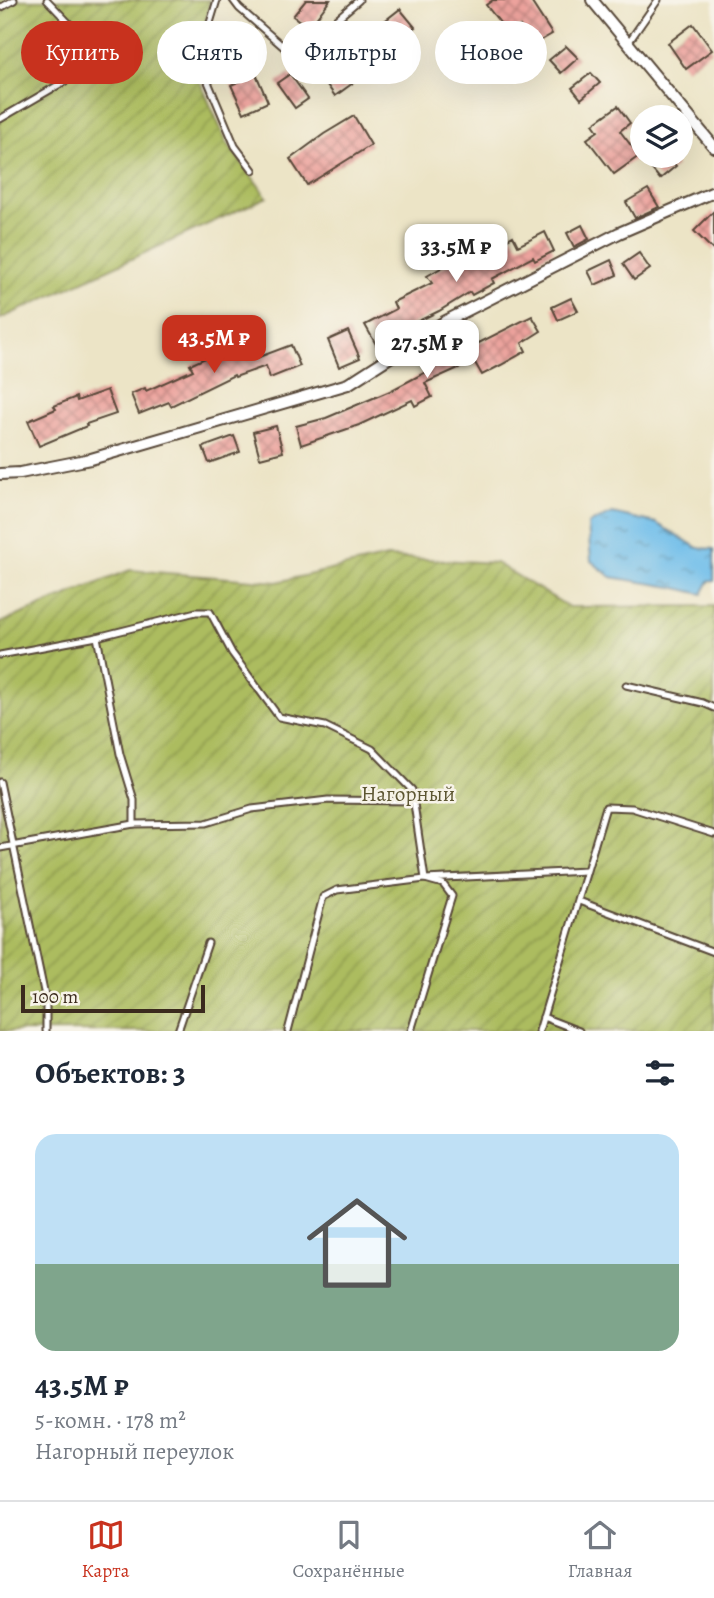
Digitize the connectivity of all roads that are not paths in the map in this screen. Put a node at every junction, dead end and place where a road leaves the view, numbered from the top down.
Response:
1 (15, 0) edge
2 (47, 0) edge
3 (217, 0) edge
4 (233, 0) edge
5 (359, 0) edge
6 (592, 0) edge
7 (658, 0) edge
8 (0, 8) edge
9 (628, 43) junction
10 (0, 119) edge
11 (714, 148) edge
12 (253, 170) dead end
13 (714, 192) edge
14 (0, 474) edge
15 (97, 637) junction
16 (0, 655) edge
17 (626, 685) dead end
18 (714, 708) edge
19 (0, 782) edge
20 (415, 801) junction
21 (134, 824) junction
22 (714, 834) edge
23 (13, 845) junction
24 (0, 848) edge
25 (586, 871) junction
26 (425, 879) junction
27 (579, 901) junction
28 (208, 943) dead end
29 (714, 952) edge
30 (543, 1017) junction
31 (46, 1031) edge
32 (178, 1031) edge
33 (288, 1031) edge
34 (411, 1031) edge
35 (539, 1031) edge
36 (579, 1031) edge

1 - 8 lane
2 - 10 lane
3 - 12 lane
4 - 5 lane
6 - 9 street
7 - 9 lane
9 - 11 street
13 - 14 street
15 - 16 lane
15 - 20 lane
15 - 21 lane
17 - 18 lane
19 - 23 lane
20 - 21 lane
20 - 26 lane
21 - 23 lane
22 - 25 lane
23 - 24 lane
23 - 31 lane
25 - 26 lane
25 - 27 lane
26 - 33 lane
26 - 34 lane
27 - 29 lane
27 - 30 lane
28 - 32 lane
30 - 35 lane
30 - 36 lane

